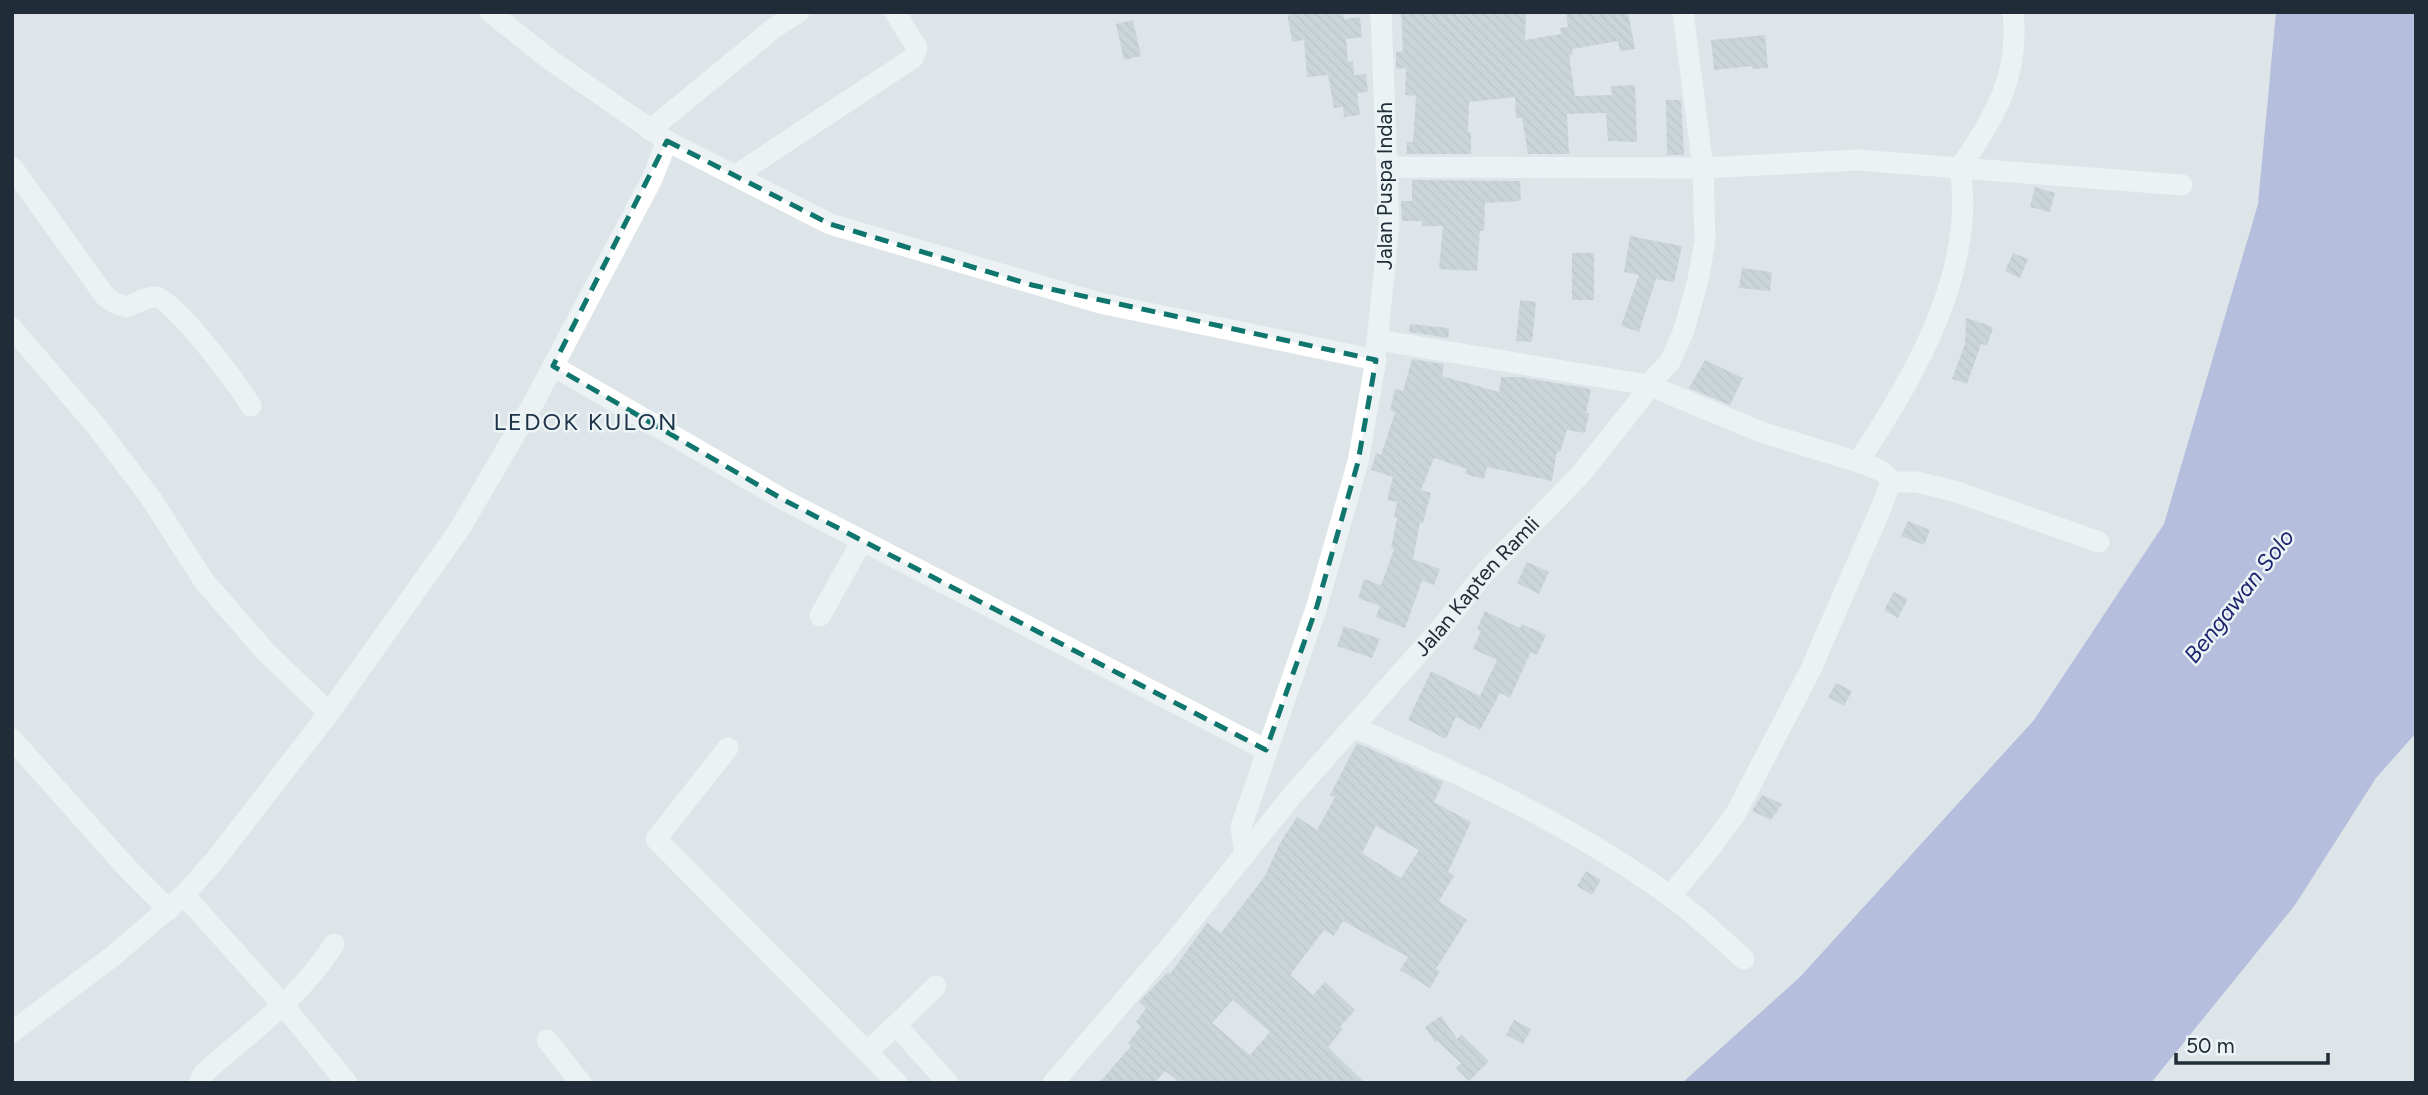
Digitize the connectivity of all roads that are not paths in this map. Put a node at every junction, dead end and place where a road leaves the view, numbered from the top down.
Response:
1 (490, 12) edge
2 (799, 12) edge
3 (895, 12) edge
4 (1381, 12) edge
5 (1683, 12) edge
6 (2013, 12) edge
7 (659, 135) junction
8 (12, 167) edge
9 (1386, 167) junction
10 (1703, 168) junction
11 (1960, 168) junction
12 (736, 175) junction
13 (2182, 185) dead end
14 (12, 328) edge
15 (1377, 350) junction
16 (553, 366) junction
17 (1648, 385) junction
18 (251, 406) dead end
19 (1858, 462) junction
20 (1891, 482) junction
21 (862, 541) junction
22 (2099, 542) dead end
23 (820, 616) dead end
24 (329, 713) junction
25 (1354, 727) junction
26 (12, 739) edge
27 (728, 748) dead end
28 (1266, 750) junction
29 (1245, 855) junction
30 (1670, 896) junction
31 (177, 903) junction
32 (334, 944) dead end
33 (1744, 959) dead end
34 (936, 986) dead end
35 (283, 1005) junction
36 (896, 1025) junction
37 (12, 1032) edge
38 (547, 1040) dead end
39 (867, 1052) junction
40 (199, 1083) edge
41 (347, 1083) edge
42 (581, 1083) edge
43 (897, 1083) edge
44 (948, 1083) edge
45 (1053, 1083) edge

1 - 7 street
2 - 7 street
3 - 12 street
4 - 9 street, Jalan Puspa Indah
5 - 10 street, Jalan Kapten Ramli
6 - 11 street
7 - 12 street
7 - 16 street
8 - 18 street
9 - 10 street
9 - 15 street, Jalan Puspa Indah
10 - 11 street
10 - 17 street, Jalan Kapten Ramli
11 - 13 street
11 - 19 street
12 - 15 street
14 - 24 street
15 - 17 street
15 - 28 street, Jalan Puspa Indah
16 - 21 street
16 - 24 street
17 - 19 street
17 - 25 street, Jalan Kapten Ramli
19 - 20 street
20 - 22 street
20 - 30 street
21 - 23 street
21 - 28 street
24 - 31 street
25 - 29 street, Jalan Kapten Ramli
25 - 30 street
26 - 31 street
27 - 39 street
28 - 29 street, Jalan Puspa Indah
29 - 45 street, Jalan Kapten Ramli
30 - 33 street
31 - 35 street
31 - 37 street
32 - 35 street
34 - 36 street
35 - 40 street
35 - 41 street
36 - 39 street
36 - 44 street
38 - 42 street
39 - 43 street

